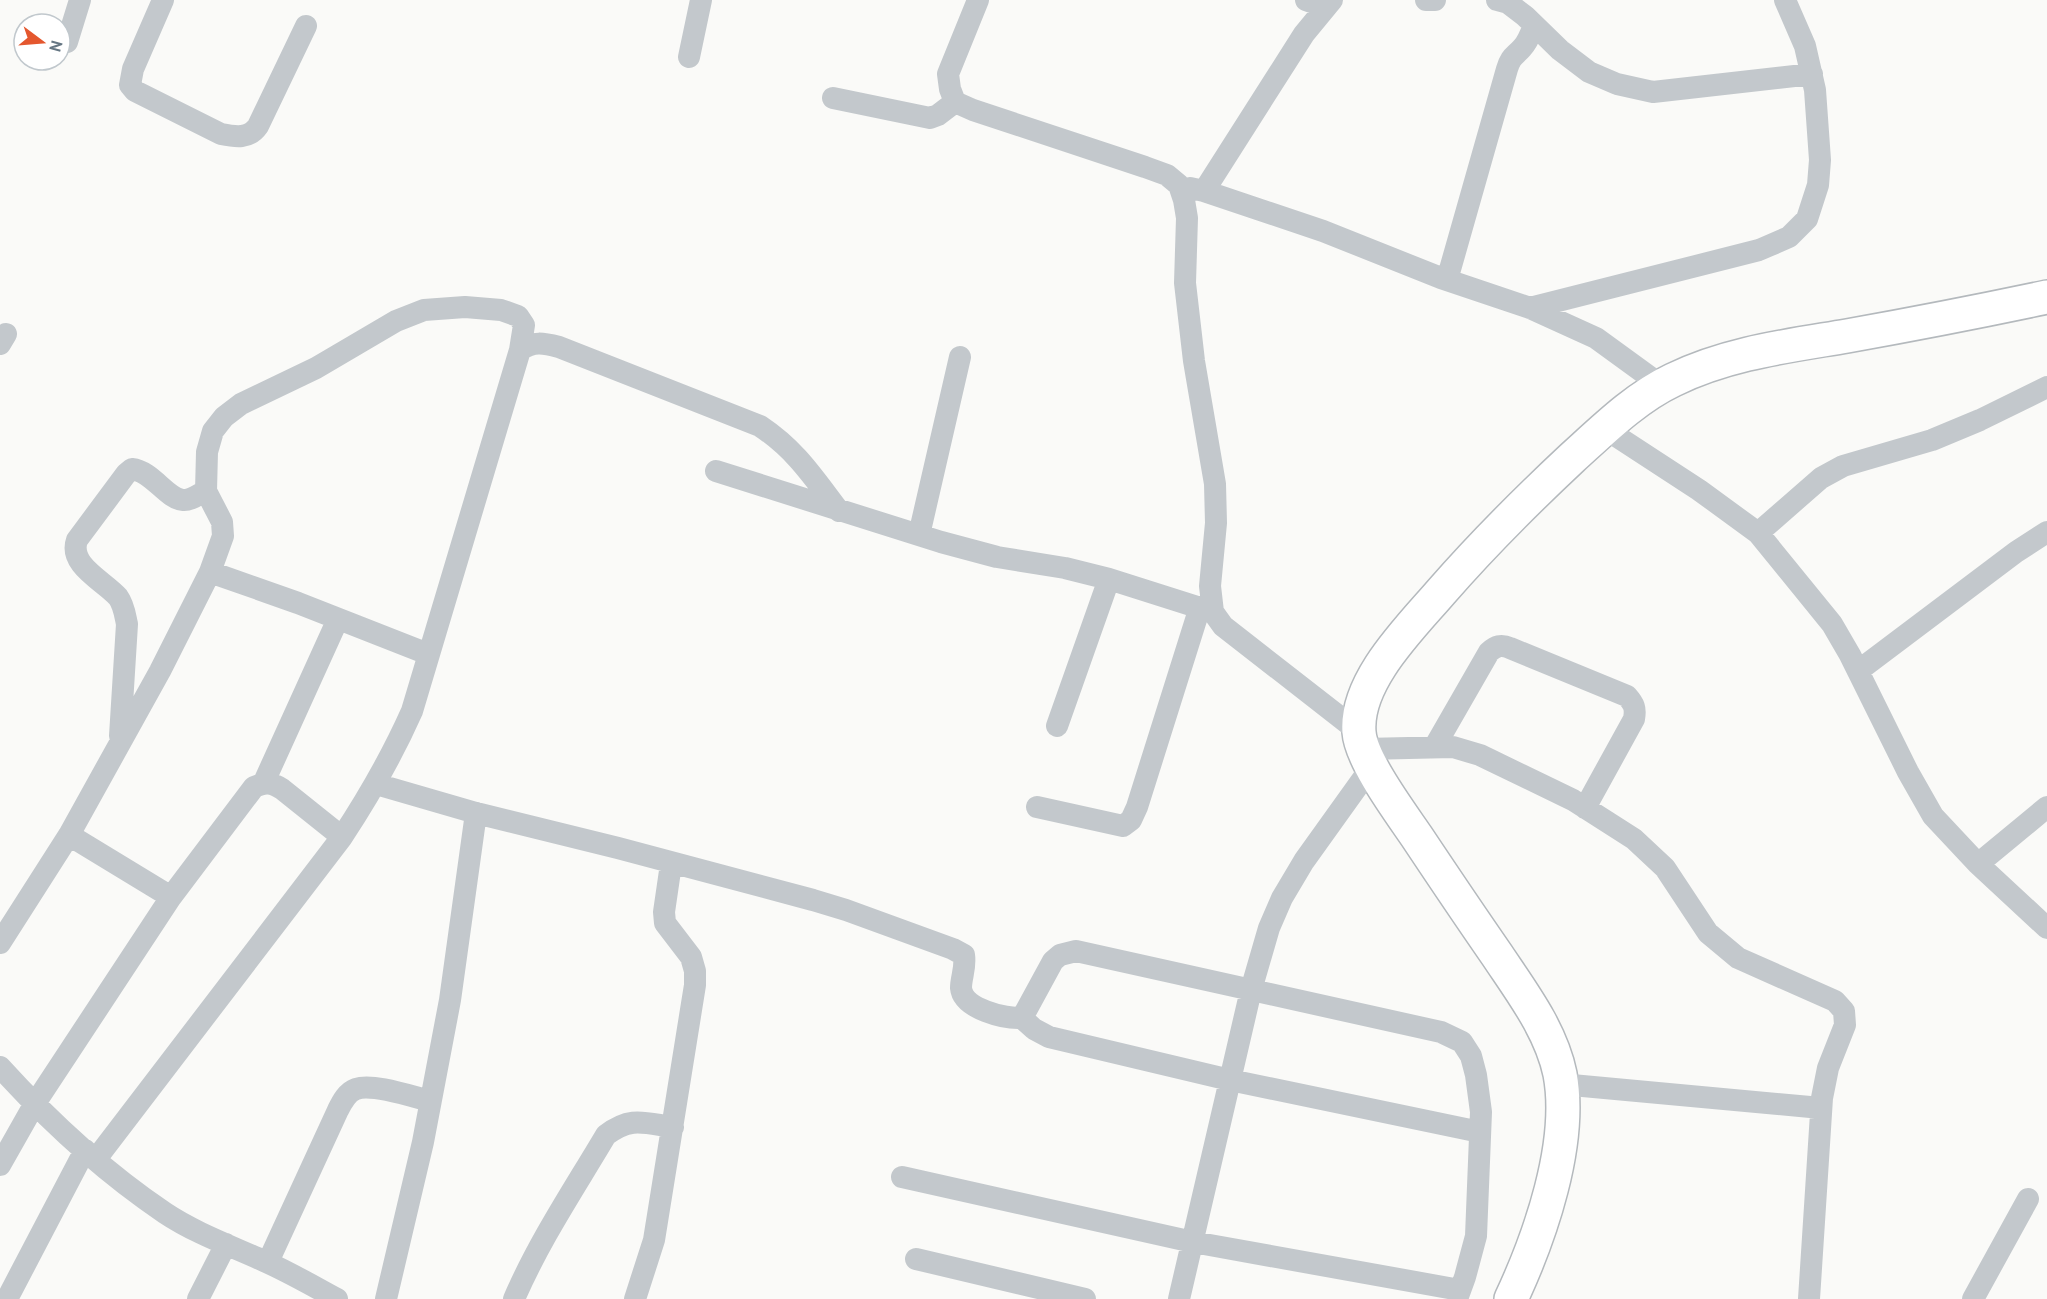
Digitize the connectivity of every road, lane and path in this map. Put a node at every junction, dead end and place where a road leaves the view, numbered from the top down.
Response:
1 (80, 0) edge
2 (163, 0) edge
3 (701, 0) edge
4 (978, 0) edge
5 (1426, 0) edge
6 (1435, 0) edge
7 (1497, 0) edge
8 (1785, 0) edge
9 (1322, 2) edge
10 (1534, 25) junction
11 (72, 26) edge
12 (306, 26) dead end
13 (689, 57) dead end
14 (1812, 74) junction
15 (833, 98) dead end
16 (955, 102) junction
17 (1179, 185) junction
18 (1204, 191) junction
19 (1447, 280) junction
20 (2047, 297) edge
21 (1530, 308) junction
22 (520, 350) junction
23 (960, 357) dead end
24 (1662, 386) junction
25 (2047, 387) edge
26 (1605, 428) junction
27 (716, 471) dead end
28 (206, 491) junction
29 (839, 511) junction
30 (2047, 531) edge
31 (1758, 533) junction
32 (919, 535) junction
33 (210, 572) junction
34 (1109, 579) junction
35 (1206, 609) junction
36 (338, 619) junction
37 (428, 654) junction
38 (1858, 671) junction
39 (1057, 726) dead end
40 (120, 743) junction
41 (1435, 746) junction
42 (1365, 749) junction
43 (264, 782) junction
44 (376, 784) junction
45 (1037, 807) dead end
46 (2047, 807) edge
47 (1585, 808) junction
48 (476, 813) junction
49 (69, 835) junction
50 (342, 837) junction
51 (671, 864) junction
52 (1978, 864) junction
53 (171, 897) junction
54 (2047, 928) edge
55 (0, 943) edge
56 (1251, 990) junction
57 (1022, 1018) junction
58 (0, 1067) edge
59 (1230, 1080) junction
60 (1561, 1084) junction
61 (430, 1101) junction
62 (34, 1105) junction
63 (1821, 1108) junction
64 (673, 1127) junction
65 (1480, 1132) junction
66 (90, 1154) junction
67 (0, 1165) edge
68 (902, 1177) dead end
69 (2028, 1199) dead end
70 (1193, 1242) junction
71 (226, 1244) junction
72 (916, 1259) dead end
73 (268, 1262) junction
74 (1458, 1295) edge
75 (7, 1299) edge
76 (198, 1299) edge
77 (337, 1299) edge
78 (387, 1299) edge
79 (514, 1299) edge
80 (635, 1299) edge
81 (1085, 1299) edge
82 (1179, 1299) edge
83 (1511, 1299) edge
84 (1809, 1299) edge
85 (1973, 1299) edge

1 - 11 street
2 - 12 street
3 - 13 street
4 - 16 street
5 - 6 street
7 - 10 street
8 - 14 street
9 - 18 street
10 - 14 street
10 - 19 street
14 - 21 street
15 - 16 street
16 - 17 street
17 - 18 street
17 - 35 street
18 - 19 street
19 - 21 street
20 - 24 highway
21 - 24 street
22 - 28 street
22 - 29 street
22 - 37 street
23 - 32 street
24 - 26 highway
25 - 31 street
26 - 31 street
26 - 42 highway
27 - 29 street
28 - 33 street
28 - 40 street
29 - 32 street
30 - 38 street
31 - 38 street
32 - 34 street
33 - 36 street
33 - 40 street
34 - 35 street
34 - 39 street
35 - 42 street
35 - 45 street
36 - 37 street
36 - 43 street
37 - 44 street
38 - 52 street
40 - 49 street
41 - 42 street
41 - 47 street
41 - 47 street
42 - 56 street
42 - 60 highway
43 - 50 street
43 - 53 street
44 - 48 street
44 - 50 street
46 - 52 street
47 - 63 street
48 - 51 street
48 - 61 street
49 - 53 street
49 - 55 street
50 - 66 street
51 - 57 street
51 - 64 street
52 - 54 street
53 - 62 street
56 - 57 street
56 - 59 street
56 - 65 street
57 - 59 street
58 - 62 street
59 - 65 street
59 - 70 street
60 - 63 street
60 - 83 highway
61 - 73 street
61 - 78 street
62 - 66 street
62 - 67 street
63 - 84 street
64 - 79 street
64 - 80 street
65 - 74 street
66 - 71 street
66 - 75 street
68 - 70 street
69 - 85 street
70 - 74 street
70 - 82 street
71 - 73 street
71 - 76 street
72 - 81 street
73 - 77 street

